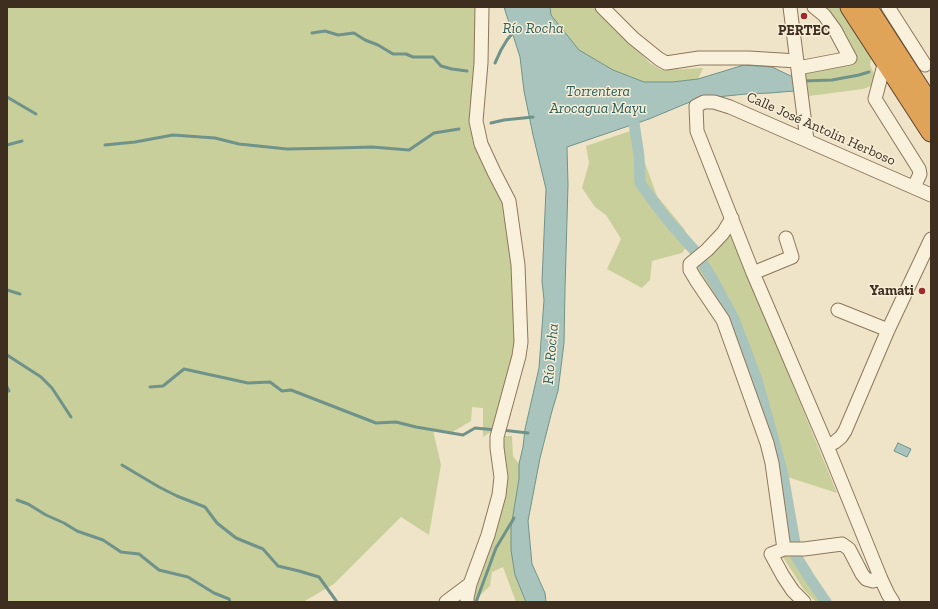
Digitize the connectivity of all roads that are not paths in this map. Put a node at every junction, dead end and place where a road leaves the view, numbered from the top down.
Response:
1 (482, 7) edge
2 (602, 7) edge
3 (790, 7) edge
4 (814, 7) edge
5 (850, 7) edge
6 (867, 7) edge
7 (879, 7) edge
8 (888, 7) edge
9 (885, 61) junction
10 (922, 66) edge
11 (798, 68) junction
12 (931, 105) edge
13 (931, 132) edge
14 (807, 140) junction
15 (914, 187) junction
16 (931, 195) edge
17 (732, 218) junction
18 (786, 238) dead end
19 (931, 239) edge
20 (753, 273) junction
21 (838, 310) dead end
22 (888, 330) junction
23 (827, 446) junction
24 (784, 549) junction
25 (881, 579) junction
26 (470, 584) junction
27 (466, 601) edge
28 (446, 602) edge
29 (804, 602) edge
30 (893, 602) edge

1 - 26 street
2 - 11 street
3 - 11 street
4 - 11 street
5 - 9 highway
6 - 10 highway
7 - 10 highway
8 - 10 street
9 - 13 highway
9 - 15 street
10 - 12 highway
11 - 14 street
14 - 15 street, Calle José Antolin Herboso
14 - 17 street, Calle José Antolin Herboso
15 - 16 street, Calle José Antolin Herboso
17 - 20 street
17 - 24 street
18 - 20 street
19 - 22 street
20 - 23 street
21 - 22 street
22 - 23 street
23 - 25 street
24 - 25 street
24 - 29 street
25 - 30 street
26 - 27 street
26 - 28 street

